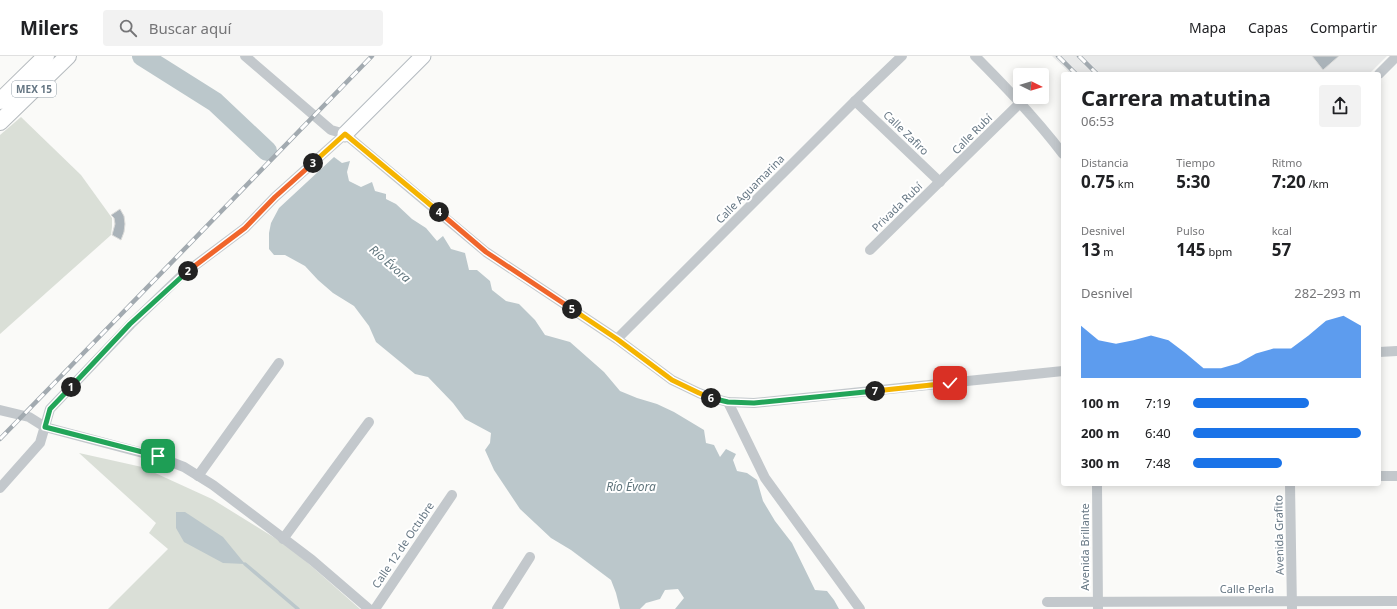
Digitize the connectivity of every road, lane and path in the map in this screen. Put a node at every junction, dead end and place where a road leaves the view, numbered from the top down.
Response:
1 (46, 56) edge
2 (68, 56) edge
3 (245, 56) edge
4 (423, 56) edge
5 (902, 56) edge
6 (975, 56) edge
7 (1397, 56) edge
8 (1381, 72) edge
9 (1013, 94) edge
10 (0, 101) edge
11 (855, 101) junction
12 (1019, 104) edge
13 (1023, 104) edge
14 (0, 122) edge
15 (345, 134) junction
16 (1061, 151) edge
17 (940, 182) junction
18 (870, 250) dead end
19 (617, 339) junction
20 (1397, 351) edge
21 (1381, 352) edge
22 (279, 363) dead end
23 (1061, 371) edge
24 (728, 402) junction
25 (0, 410) edge
26 (369, 422) dead end
27 (45, 427) junction
28 (198, 476) junction
29 (1381, 476) edge
30 (1397, 476) edge
31 (1097, 486) edge
32 (1290, 486) edge
33 (0, 488) edge
34 (452, 495) dead end
35 (283, 539) junction
36 (530, 557) dead end
37 (1397, 601) edge
38 (1046, 602) dead end
39 (1292, 605) edge
40 (1098, 606) edge
41 (369, 609) edge
42 (375, 609) edge
43 (497, 609) edge
44 (860, 609) edge

1 - 10 main road, MEX 15
2 - 14 main road, MEX 15
3 - 15 street
4 - 15 street
5 - 11 street, Calle Aguamarina
6 - 9 street
7 - 8 street
11 - 17 street, Calle Zafiro
11 - 19 street, Calle Aguamarina
12 - 17 street, Calle Rubí
13 - 16 street
15 - 19 street
15 - 27 street
17 - 18 street, Privada Rubí
19 - 24 street
20 - 21 street
22 - 28 street
23 - 24 street
24 - 44 street
25 - 27 street
26 - 35 street
27 - 28 street
27 - 33 street
28 - 35 street
29 - 30 street
31 - 40 street, Avenida Brillante
32 - 39 street, Avenida Grafito
34 - 42 street, Calle 12 de Octubre
35 - 41 street
36 - 43 street
37 - 39 street, Calle Perla
38 - 40 street, Calle Perla
39 - 40 street, Calle Perla

